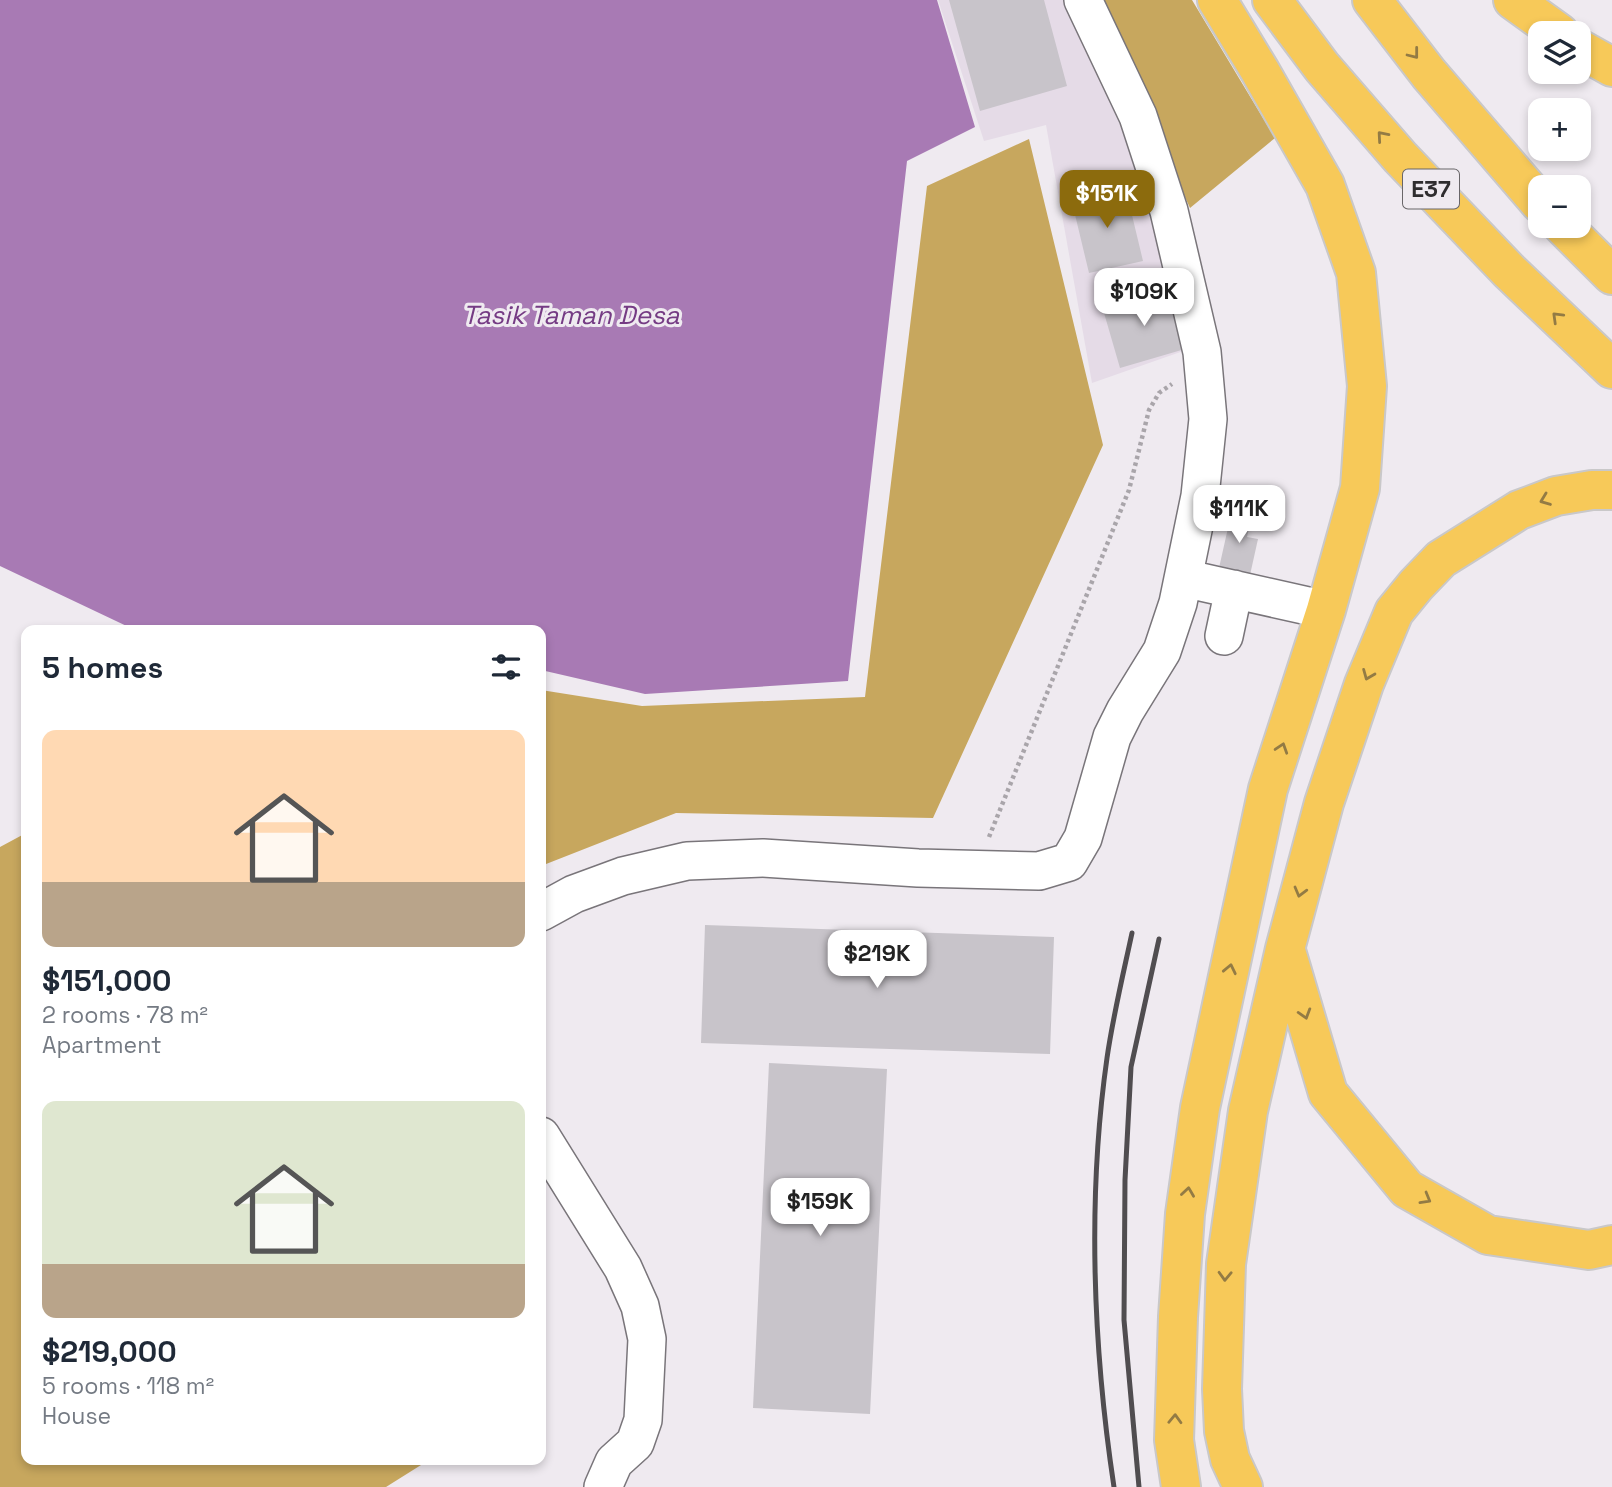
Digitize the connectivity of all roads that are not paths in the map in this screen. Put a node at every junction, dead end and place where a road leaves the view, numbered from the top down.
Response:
1 (1083, 0) edge
2 (1217, 0) edge
3 (1272, 0) edge
4 (1372, 0) edge
5 (1513, 0) edge
6 (1542, 21) edge
7 (1591, 55) edge
8 (1612, 67) edge
9 (1528, 189) edge
10 (1575, 238) edge
11 (1612, 275) edge
12 (1612, 369) edge
13 (1612, 490) edge
14 (1326, 610) junction
15 (1224, 636) dead end
16 (546, 909) edge
17 (1285, 949) junction
18 (546, 1144) edge
19 (1612, 1245) edge
20 (603, 1487) edge
21 (1181, 1487) edge
22 (1243, 1487) edge

1 - 16 lane
2 - 14 highway
12 -> 3 highway, E37
4 -> 9 highway
5 - 6 highway
7 - 8 highway
10 - 11 highway
13 -> 17 highway
14 - 15 lane
21 -> 14 highway
17 -> 19 highway
17 -> 22 highway
18 - 20 lane

